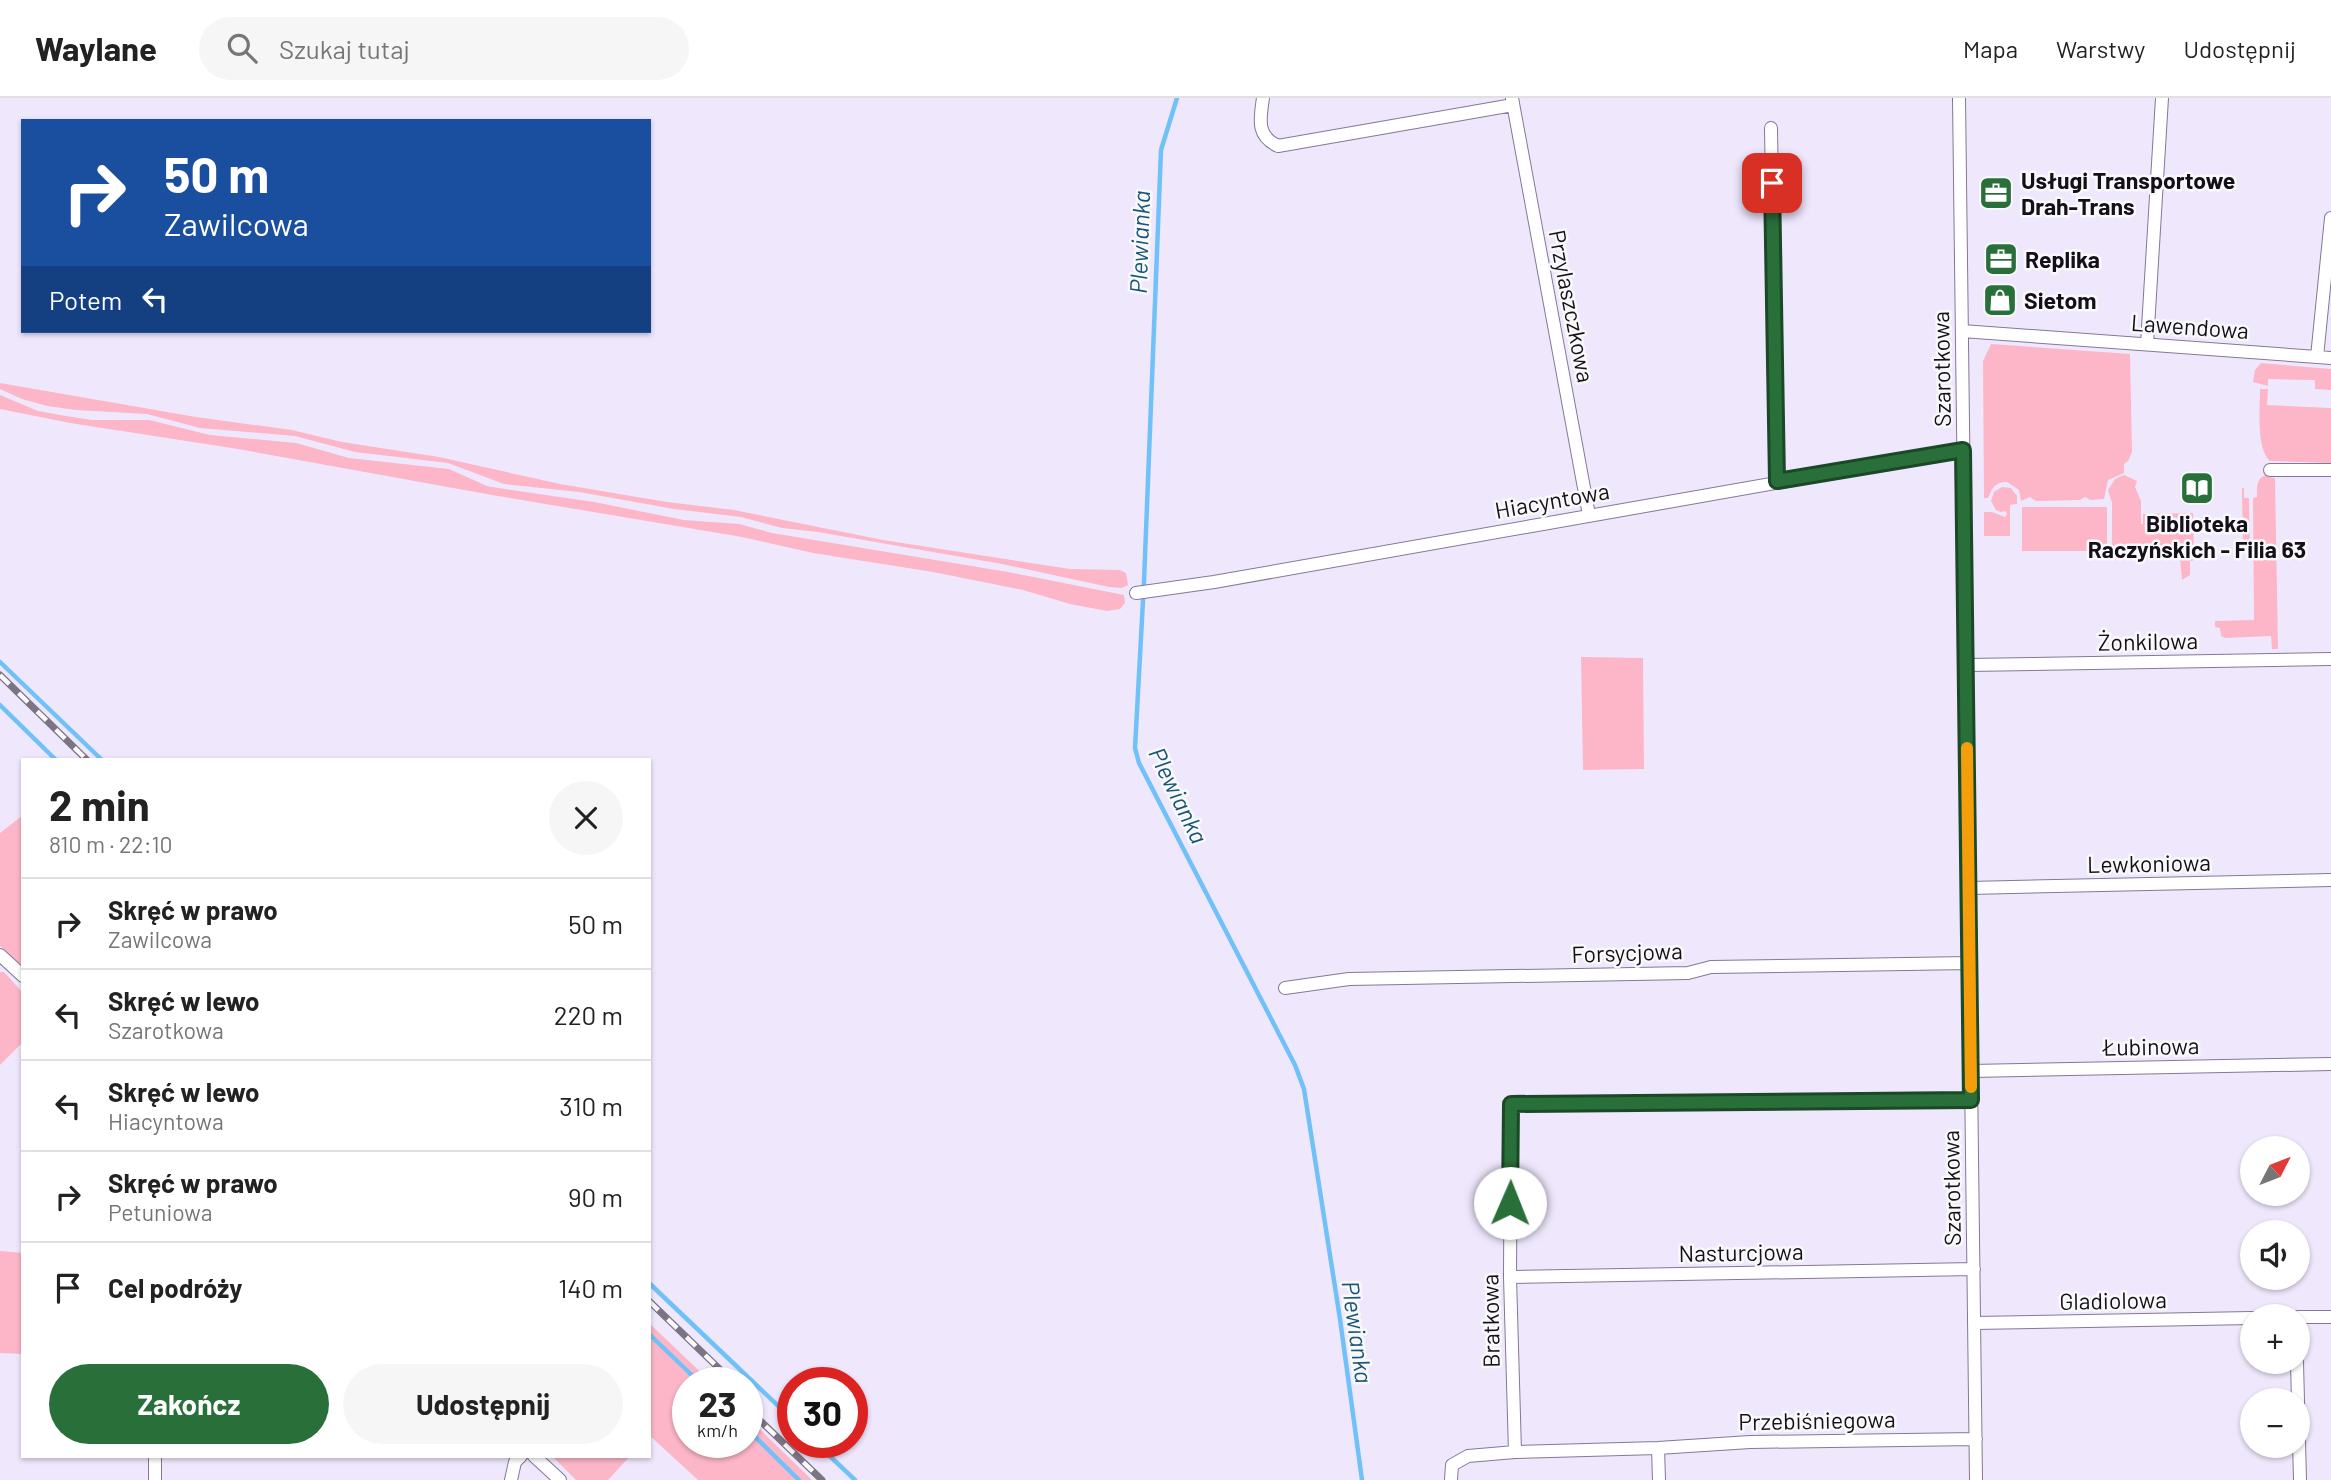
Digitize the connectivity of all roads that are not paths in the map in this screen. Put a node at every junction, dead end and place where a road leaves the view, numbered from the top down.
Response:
1 (1263, 98) edge
2 (1959, 98) edge
3 (2162, 98) edge
4 (1512, 102) edge
5 (1771, 128) dead end
6 (2331, 218) edge
7 (1962, 331) junction
8 (2147, 344) junction
9 (2317, 356) junction
10 (2331, 358) edge
11 (1963, 450) junction
12 (2270, 470) dead end
13 (2331, 470) edge
14 (1777, 481) junction
15 (1589, 515) junction
16 (1142, 592) dead end
17 (2331, 659) edge
18 (1966, 665) junction
19 (2331, 880) edge
20 (1969, 888) junction
21 (0, 955) edge
22 (1970, 963) junction
23 (21, 974) edge
24 (1285, 988) dead end
25 (2331, 1064) edge
26 (1971, 1070) junction
27 (1971, 1100) junction
28 (1973, 1269) junction
29 (1510, 1277) junction
30 (2310, 1317) edge
31 (2331, 1317) edge
32 (2240, 1318) edge
33 (1974, 1323) junction
34 (2297, 1374) edge
35 (1976, 1438) junction
36 (1658, 1448) junction
37 (1515, 1452) junction
38 (155, 1458) edge
39 (519, 1458) edge
40 (536, 1458) edge
41 (155, 1480) edge
42 (511, 1480) edge
43 (560, 1480) edge
44 (1451, 1480) edge
45 (1659, 1480) edge
46 (1976, 1480) edge
47 (2300, 1480) edge

1 - 4 street, Przylaszczkowa
2 - 7 street, Szarotkowa
3 - 8 street
4 - 15 street, Przylaszczkowa
5 - 14 street
6 - 9 street
7 - 8 street, Lawendowa
7 - 11 street, Szarotkowa
8 - 9 street, Lawendowa
9 - 10 street, Lawendowa
11 - 14 street, Hiacyntowa
11 - 18 street, Szarotkowa
12 - 13 street
14 - 15 street, Hiacyntowa
15 - 16 street, Hiacyntowa
17 - 18 street, Żonkilowa
18 - 20 street, Szarotkowa
19 - 20 street, Lewkoniowa
20 - 22 street, Szarotkowa
21 - 23 street
22 - 24 street, Forsycjowa
22 - 26 street, Szarotkowa
25 - 26 street, Łubinowa
26 - 27 street, Szarotkowa
27 - 28 street, Szarotkowa
27 - 29 street, Bratkowa
28 - 29 street, Nasturcjowa
28 - 33 street, Szarotkowa
29 - 37 street, Bratkowa
30 - 31 street
32 - 33 street, Gladiolowa
33 - 35 street, Szarotkowa
34 - 47 street
35 - 36 street, Przebiśniegowa
35 - 46 street, Szarotkowa
36 - 37 street, Przebiśniegowa
36 - 45 street
37 - 44 street, Przebiśniegowa
38 - 41 street
39 - 42 street
40 - 43 street

